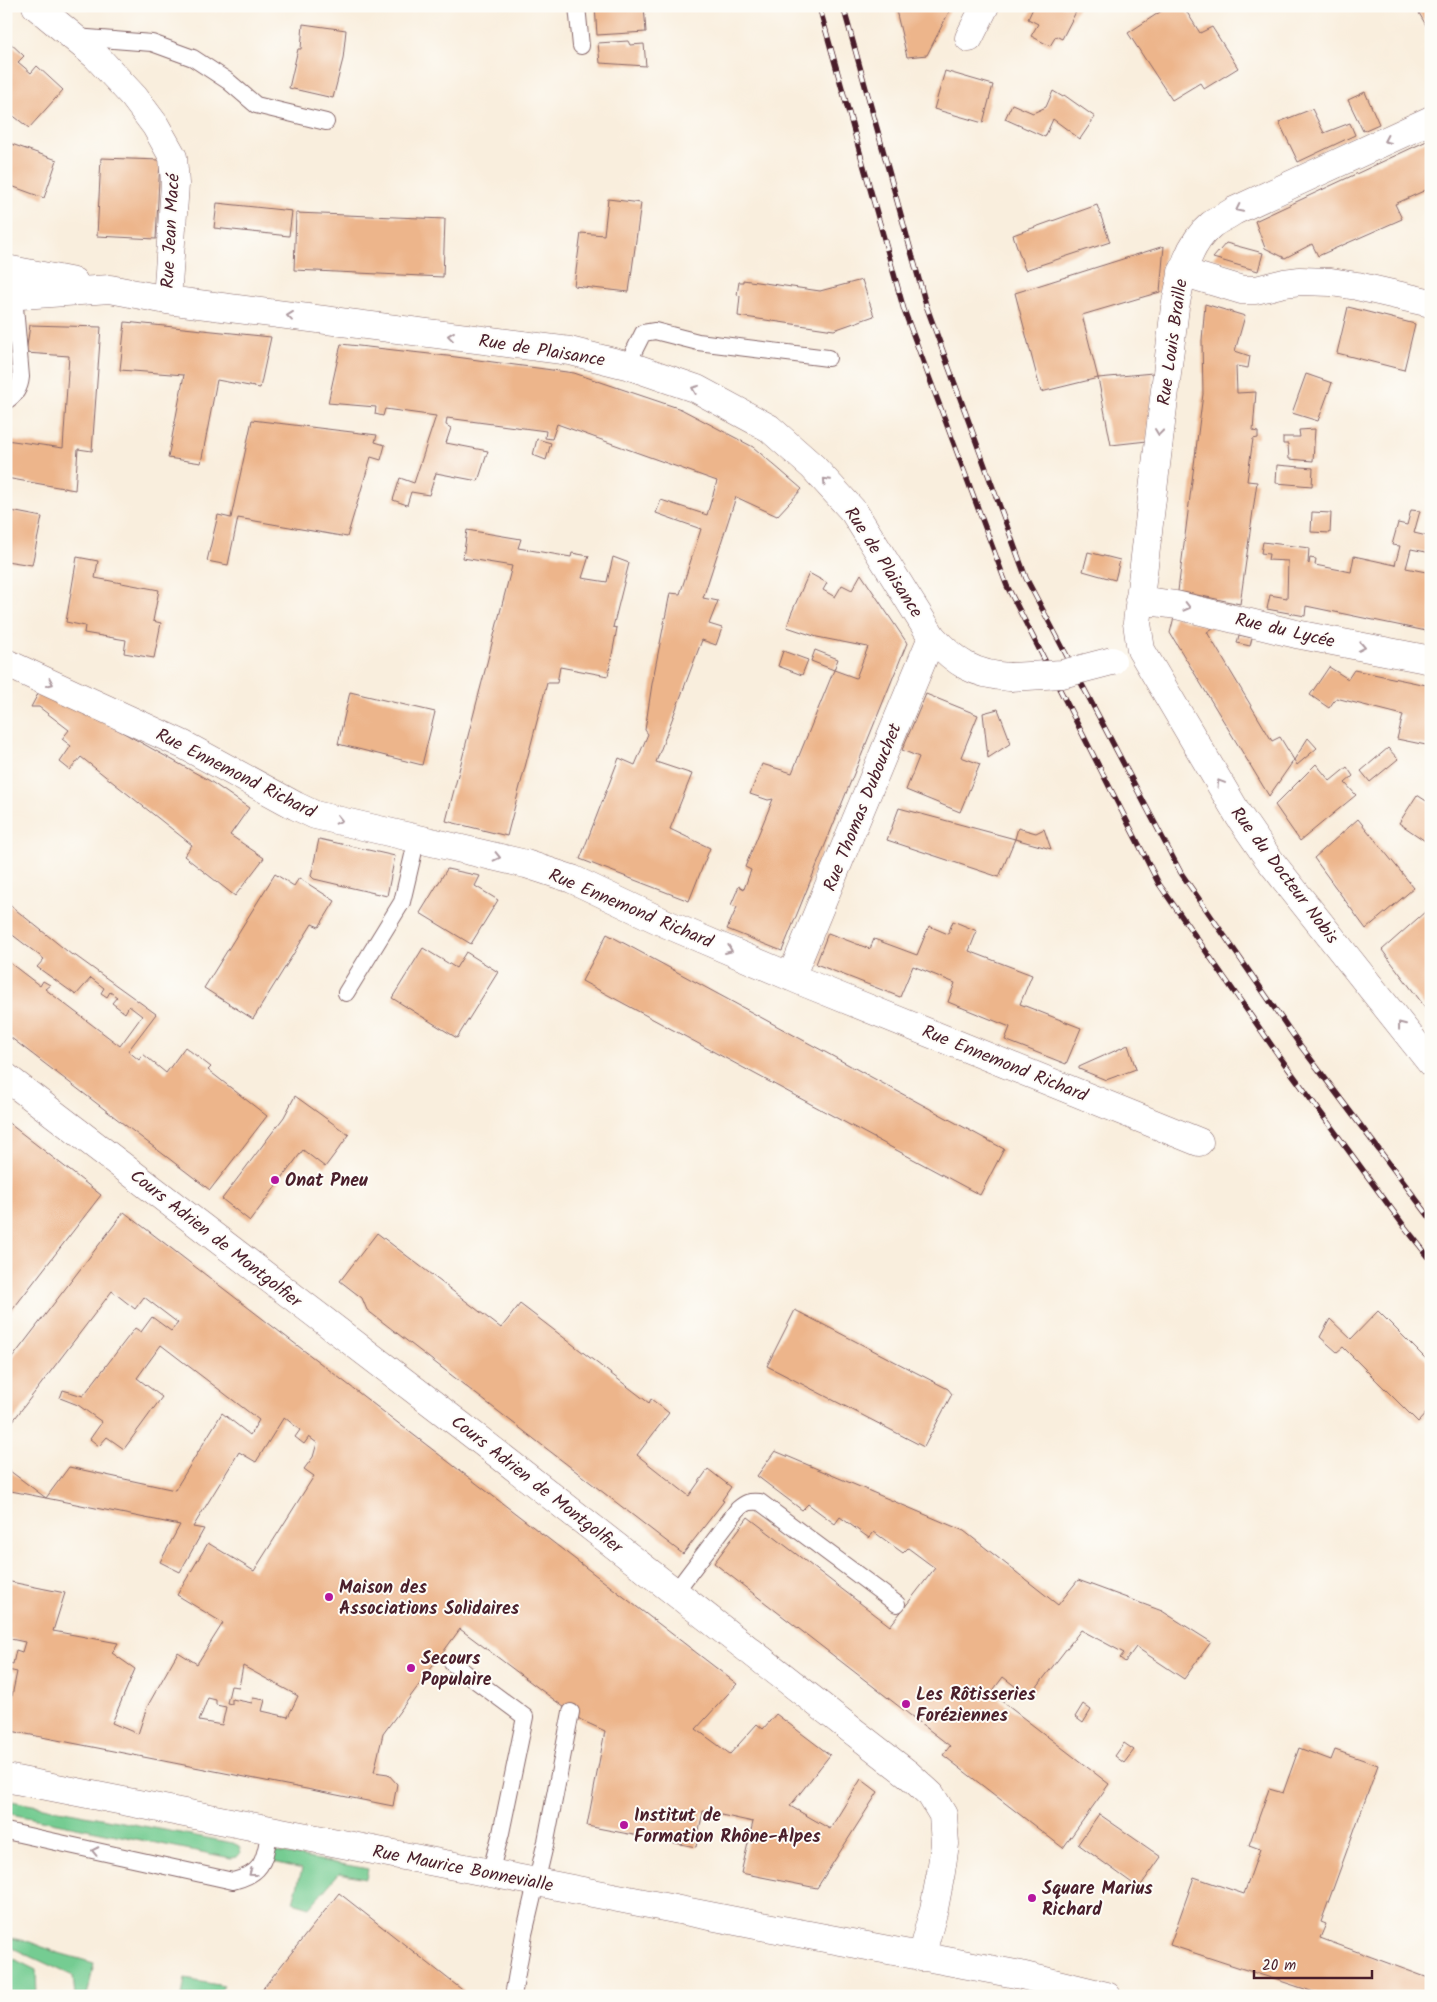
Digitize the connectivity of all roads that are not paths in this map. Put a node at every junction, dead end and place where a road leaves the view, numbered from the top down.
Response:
1 (36, 6) edge
2 (578, 6) edge
3 (984, 6) edge
4 (72, 37) junction
5 (969, 38) dead end
6 (581, 46) dead end
7 (1431, 120) edge
8 (326, 122) dead end
9 (6, 269) edge
10 (1182, 272) junction
11 (110, 289) junction
12 (10, 296) edge
13 (167, 300) junction
14 (1431, 303) edge
15 (828, 358) dead end
16 (630, 366) junction
17 (6, 400) edge
18 (1139, 600) junction
19 (932, 637) junction
20 (1141, 650) junction
21 (1431, 660) edge
22 (6, 663) edge
23 (417, 838) junction
24 (791, 977) junction
25 (346, 993) dead end
26 (1431, 1063) edge
27 (6, 1077) edge
28 (1199, 1142) dead end
29 (676, 1591) junction
30 (897, 1604) dead end
31 (452, 1663) dead end
32 (571, 1712) dead end
33 (6, 1778) edge
34 (270, 1830) junction
35 (6, 1831) edge
36 (490, 1873) junction
37 (536, 1882) junction
38 (921, 1957) junction
39 (513, 1996) edge
40 (1107, 1996) edge

1 - 4 street, Rue Jean Macé
2 - 6 lane
3 - 5 street
4 - 8 lane
4 - 13 street, Rue Jean Macé
7 -> 10 street, Rue Louis Braille
9 - 11 street
10 - 14 street
10 -> 18 street, Rue Louis Braille
11 - 12 street, Rue de Plaisance
11 - 13 street, Rue de Plaisance
12 - 17 lane
16 -> 13 street, Rue de Plaisance
15 - 16 lane
19 -> 16 street, Rue de Plaisance
18 - 20 street, Rue Louis Braille
18 -> 21 street, Rue du Lycée
19 - 20 street, Rue de Plaisance, bridge
19 - 24 street, Rue Thomas Dubouchet
26 -> 20 street, Rue du Docteur Nobis
22 -> 23 street, Rue Ennemond Richard
23 -> 24 street, Rue Ennemond Richard
23 - 25 lane
24 - 28 street, Rue Ennemond Richard
27 - 29 street, Cours Adrien de Montgolfier
29 - 30 lane
29 - 38 street, Cours Adrien de Montgolfier
31 - 36 lane
32 - 37 lane
33 - 34 street, Rue Maurice Bonnevialle
34 -> 35 lane
34 - 36 street, Rue Maurice Bonnevialle
36 - 37 street, Rue Maurice Bonnevialle
37 - 38 street, Rue Maurice Bonnevialle
37 - 39 lane
38 - 40 street, Rue Maurice Bonnevialle

